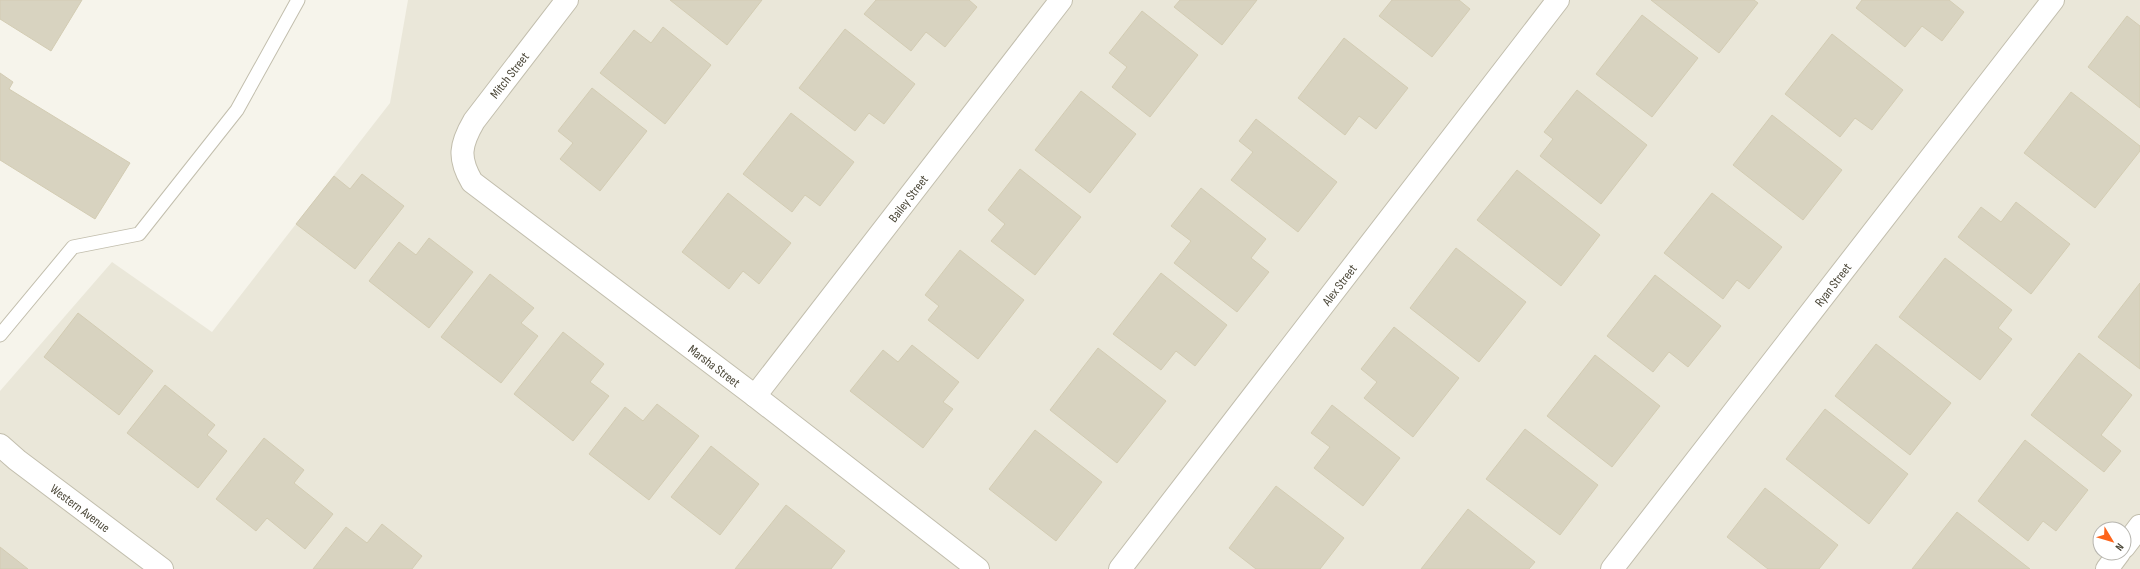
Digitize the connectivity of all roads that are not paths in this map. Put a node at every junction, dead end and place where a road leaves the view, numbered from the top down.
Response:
1 (298, 0) edge
2 (567, 0) edge
3 (1061, 0) edge
4 (1558, 0) edge
5 (2053, 0) edge
6 (462, 156) joint
7 (0, 334) edge
8 (755, 396) junction
9 (0, 445) edge
10 (2140, 526) edge
11 (2132, 536) edge
12 (162, 569) edge
13 (978, 569) edge
14 (1120, 569) edge
15 (1612, 569) edge

1 - 7 lane
2 - 6 street, Mitch Street
3 - 8 street, Bailey Street
4 - 14 street, Alex Street
5 - 15 street, Ryan Street
6 - 8 street, Marsha Street
8 - 13 street, Marsha Street
9 - 12 street, Western Avenue
10 - 11 street

